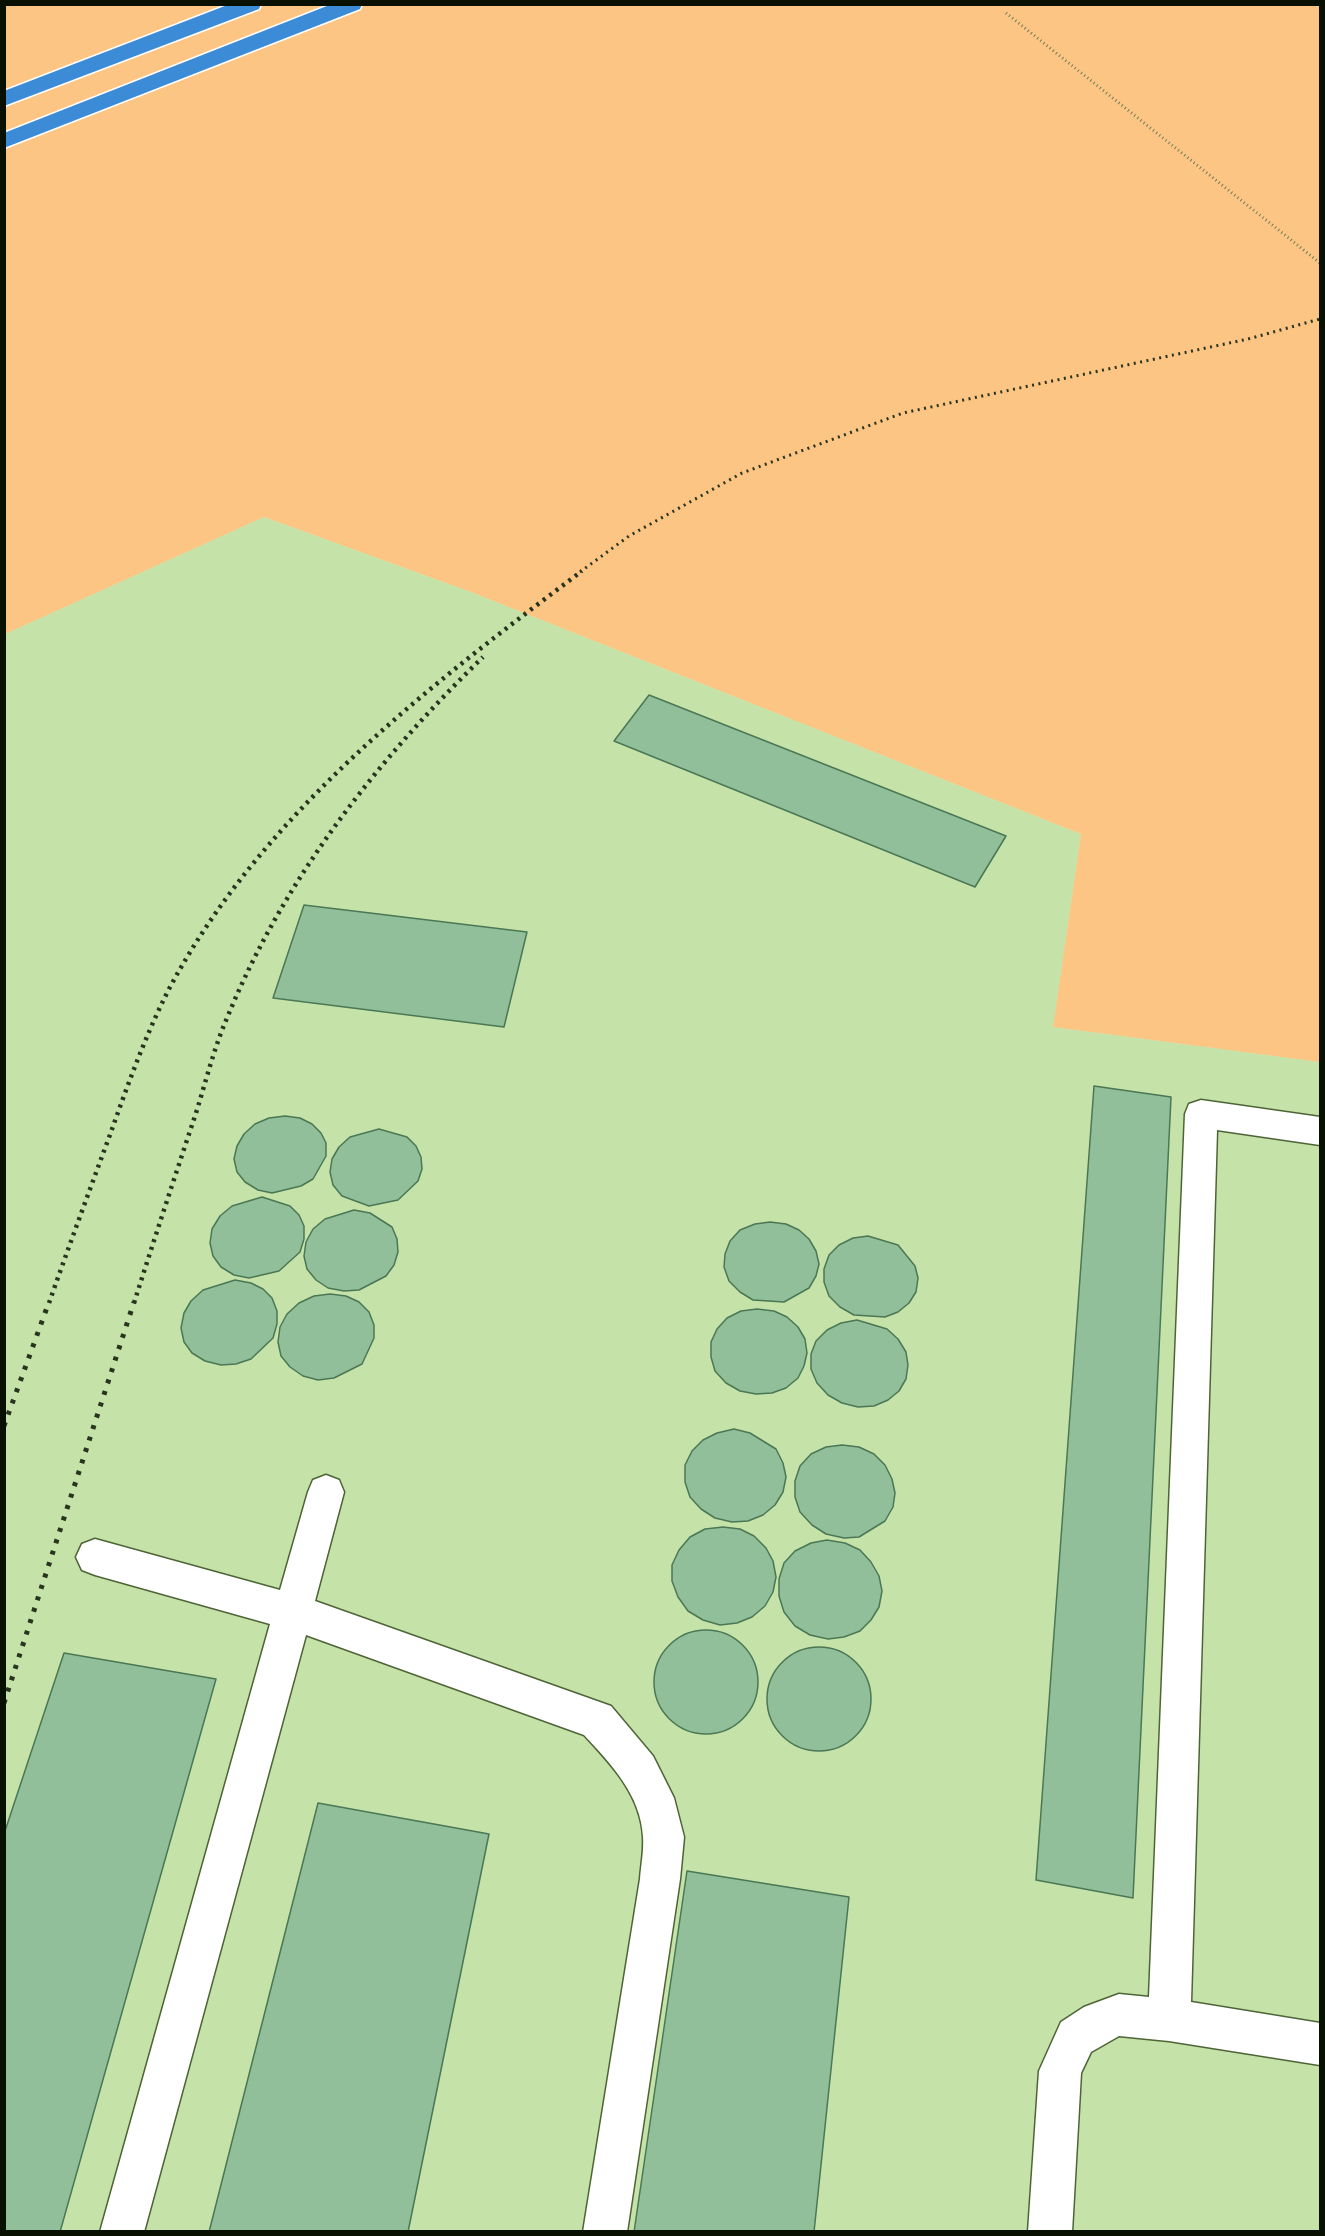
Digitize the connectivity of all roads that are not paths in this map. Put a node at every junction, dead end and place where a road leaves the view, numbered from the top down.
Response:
1 (251, 4) edge
2 (352, 4) edge
3 (4, 99) edge
4 (4, 141) edge
5 (1320, 1131) edge
6 (326, 1492) dead end
7 (95, 1557) dead end
8 (293, 1612) junction
9 (1169, 2020) junction
10 (1320, 2044) edge
11 (122, 2232) edge
12 (605, 2232) edge
13 (1050, 2232) edge

1 - 3 highway
2 - 4 highway
5 - 9 lane
6 - 8 lane
7 - 8 lane
8 - 11 lane
8 - 12 lane
9 - 10 lane
9 - 13 lane

